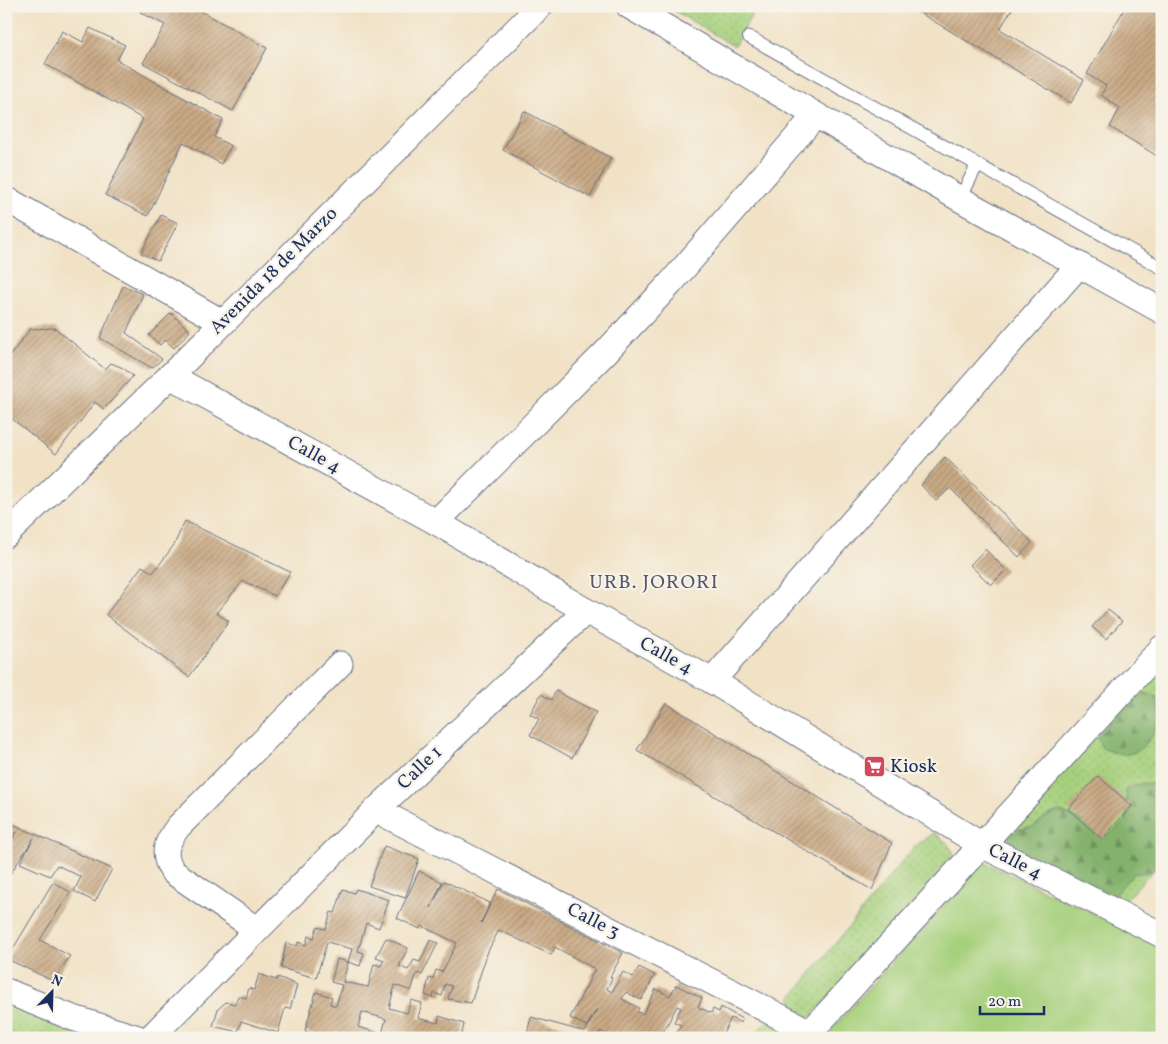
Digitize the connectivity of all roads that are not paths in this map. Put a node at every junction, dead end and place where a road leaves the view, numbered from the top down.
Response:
1 (540, 6) edge
2 (629, 6) edge
3 (749, 37) dead end
4 (815, 116) junction
5 (978, 165) junction
6 (6, 199) edge
7 (960, 199) junction
8 (1079, 265) junction
9 (1162, 268) edge
10 (1162, 311) edge
11 (222, 322) junction
12 (170, 376) junction
13 (436, 522) junction
14 (6, 535) edge
15 (586, 611) junction
16 (1162, 648) edge
17 (340, 664) dead end
18 (712, 681) junction
19 (376, 810) junction
20 (982, 845) junction
21 (256, 928) junction
22 (1162, 936) edge
23 (6, 991) edge
24 (808, 1035) edge
25 (138, 1038) edge
26 (150, 1038) edge

1 - 11 street, Avenida 18 de Marzo
2 - 4 street
3 - 5 lane
4 - 7 street
4 - 13 street
5 - 7 lane
5 - 9 lane
6 - 11 street
7 - 8 street
8 - 10 street
8 - 18 street
11 - 12 street, Avenida 18 de Marzo
12 - 13 street, Calle 4
12 - 14 street, Avenida 18 de Marzo
13 - 15 street, Calle 4
15 - 18 street, Calle 4
15 - 19 street, Calle 1
16 - 20 street
17 - 21 street
18 - 20 street, Calle 4
19 - 21 street, Calle 1
19 - 24 street, Calle 3
20 - 22 street, Calle 4
20 - 24 street
21 - 26 street, Calle 1
23 - 25 street

